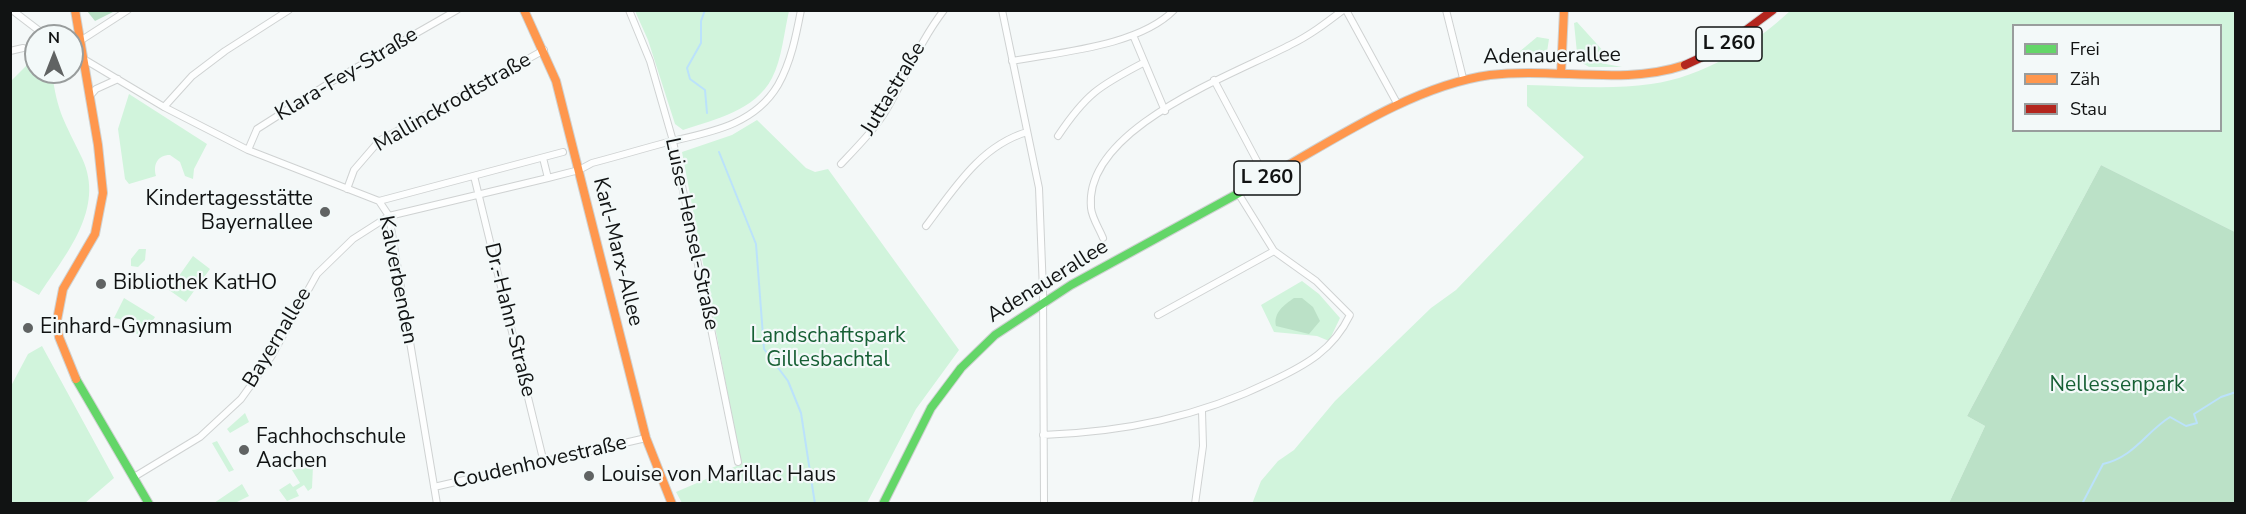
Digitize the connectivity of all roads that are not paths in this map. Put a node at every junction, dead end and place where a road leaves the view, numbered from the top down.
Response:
1 (12, 10) edge
2 (128, 10) edge
3 (289, 10) edge
4 (457, 10) edge
5 (524, 10) edge
6 (629, 10) edge
7 (801, 10) edge
8 (944, 10) edge
9 (1002, 10) edge
10 (1174, 10) edge
11 (1345, 10) edge
12 (1446, 10) edge
13 (1564, 10) edge
14 (1773, 10) edge
15 (30, 24) edge
16 (1133, 35) junction
17 (84, 38) edge
18 (23, 48) tunnel mouth
19 (544, 50) junction
20 (10, 51) edge
21 (84, 60) edge
22 (1012, 61) junction
23 (1143, 63) junction
24 (84, 65) edge
25 (1562, 74) junction
26 (1463, 78) junction
27 (118, 79) junction
28 (1214, 80) junction
29 (89, 97) junction
30 (1398, 105) junction
31 (164, 107) junction
32 (1165, 111) junction
33 (1027, 132) junction
34 (1058, 136) dead end
35 (673, 141) junction
36 (248, 150) junction
37 (563, 152) dead end
38 (543, 158) junction
39 (841, 164) dead end
40 (579, 170) junction
41 (474, 176) junction
42 (548, 178) junction
43 (1266, 178) junction
44 (347, 189) junction
45 (1238, 193) junction
46 (478, 195) junction
47 (379, 201) junction
48 (389, 216) junction
49 (926, 226) dead end
50 (1103, 238) dead end
51 (1274, 250) junction
52 (1043, 301) junction
53 (1158, 315) dead end
54 (1202, 411) junction
55 (1043, 435) junction
56 (646, 438) junction
57 (738, 462) dead end
58 (544, 463) junction
59 (134, 477) junction
60 (435, 487) junction
61 (148, 504) edge
62 (437, 504) edge
63 (672, 504) edge
64 (883, 504) edge
65 (1044, 504) edge
66 (1195, 504) edge

1 - 15 street
2 - 17 street
3 - 31 street
4 - 36 street, Klara-Fey-Straße
5 - 19 main road, Karl-Marx-Allee
6 - 35 street, Luise-Hensel-Straße
7 - 35 street, Bayernallee
8 - 39 street, Juttastraße
9 - 22 street
10 - 16 street
11 - 28 street
11 - 30 street
12 - 26 street
13 - 25 main road
14 - 25 main road, Adenauerallee / L 260
16 - 22 street
16 - 23 street
18 - 20 street
19 - 40 main road, Karl-Marx-Allee
19 - 44 street, Mallinckrodtstraße
21 - 27 street, Kalverbenden
22 - 33 street
23 - 32 street
23 - 34 street
24 - 29 main road
25 - 26 main road, Adenauerallee / L 260
26 - 30 main road, Adenauerallee / L 260
27 - 29 street
27 - 31 street, Kalverbenden
28 - 32 street
28 - 43 street
29 - 59 main road
30 - 43 main road, Adenauerallee / L 260
31 - 36 street, Kalverbenden
32 - 50 street
33 - 49 street
33 - 52 street
35 - 40 street, Bayernallee
35 - 57 street, Luise-Hensel-Straße
36 - 44 street, Kalverbenden
37 - 38 street
38 - 41 street
38 - 42 street
40 - 42 street, Bayernallee
40 - 56 main road, Karl-Marx-Allee
41 - 46 street, Dr.-Hahn-Straße
41 - 47 street
42 - 46 street, Bayernallee
43 - 45 main road, Adenauerallee / L 260
44 - 47 street, Kalverbenden
45 - 51 street
45 - 52 main road, Adenauerallee / L 260
46 - 48 street, Bayernallee
46 - 58 street, Dr.-Hahn-Straße
47 - 48 street, Kalverbenden
48 - 59 street, Bayernallee
48 - 60 street, Kalverbenden
51 - 53 street
51 - 54 street
52 - 55 street
52 - 64 main road, Adenauerallee / L 260
54 - 55 street
54 - 66 street
55 - 65 street
56 - 58 street, Coudenhovestraße
56 - 63 main road, Karl-Marx-Allee
58 - 60 street, Coudenhovestraße
59 - 61 main road
60 - 62 street, Kalverbenden

